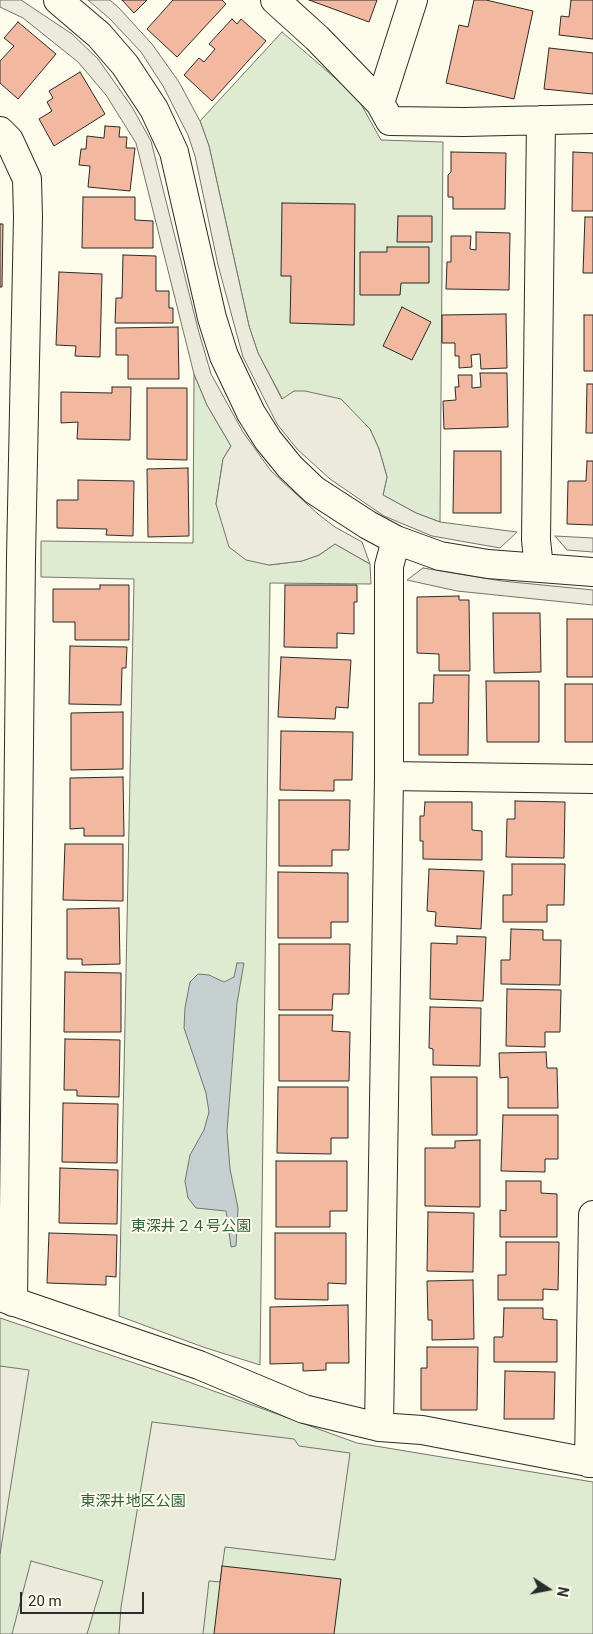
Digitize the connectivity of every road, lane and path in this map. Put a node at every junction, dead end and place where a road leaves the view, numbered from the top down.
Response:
1 (58, 0) edge
2 (275, 0) edge
3 (413, 0) edge
4 (380, 103) junction
5 (593, 119) edge
6 (541, 120) junction
7 (0, 131) edge
8 (396, 540) junction
9 (10, 557) edge
10 (539, 568) junction
11 (593, 572) edge
12 (389, 776) junction
13 (593, 779) edge
14 (593, 1215) edge
15 (6, 1299) edge
16 (379, 1427) junction
17 (591, 1463) edge

1 - 8 street
2 - 4 street
3 - 4 street
4 - 6 street
5 - 6 street
6 - 10 street
7 - 9 street
8 - 10 street
8 - 12 street
9 - 15 street
10 - 11 street
12 - 13 street
12 - 16 street
14 - 17 street
15 - 16 street
16 - 17 street

